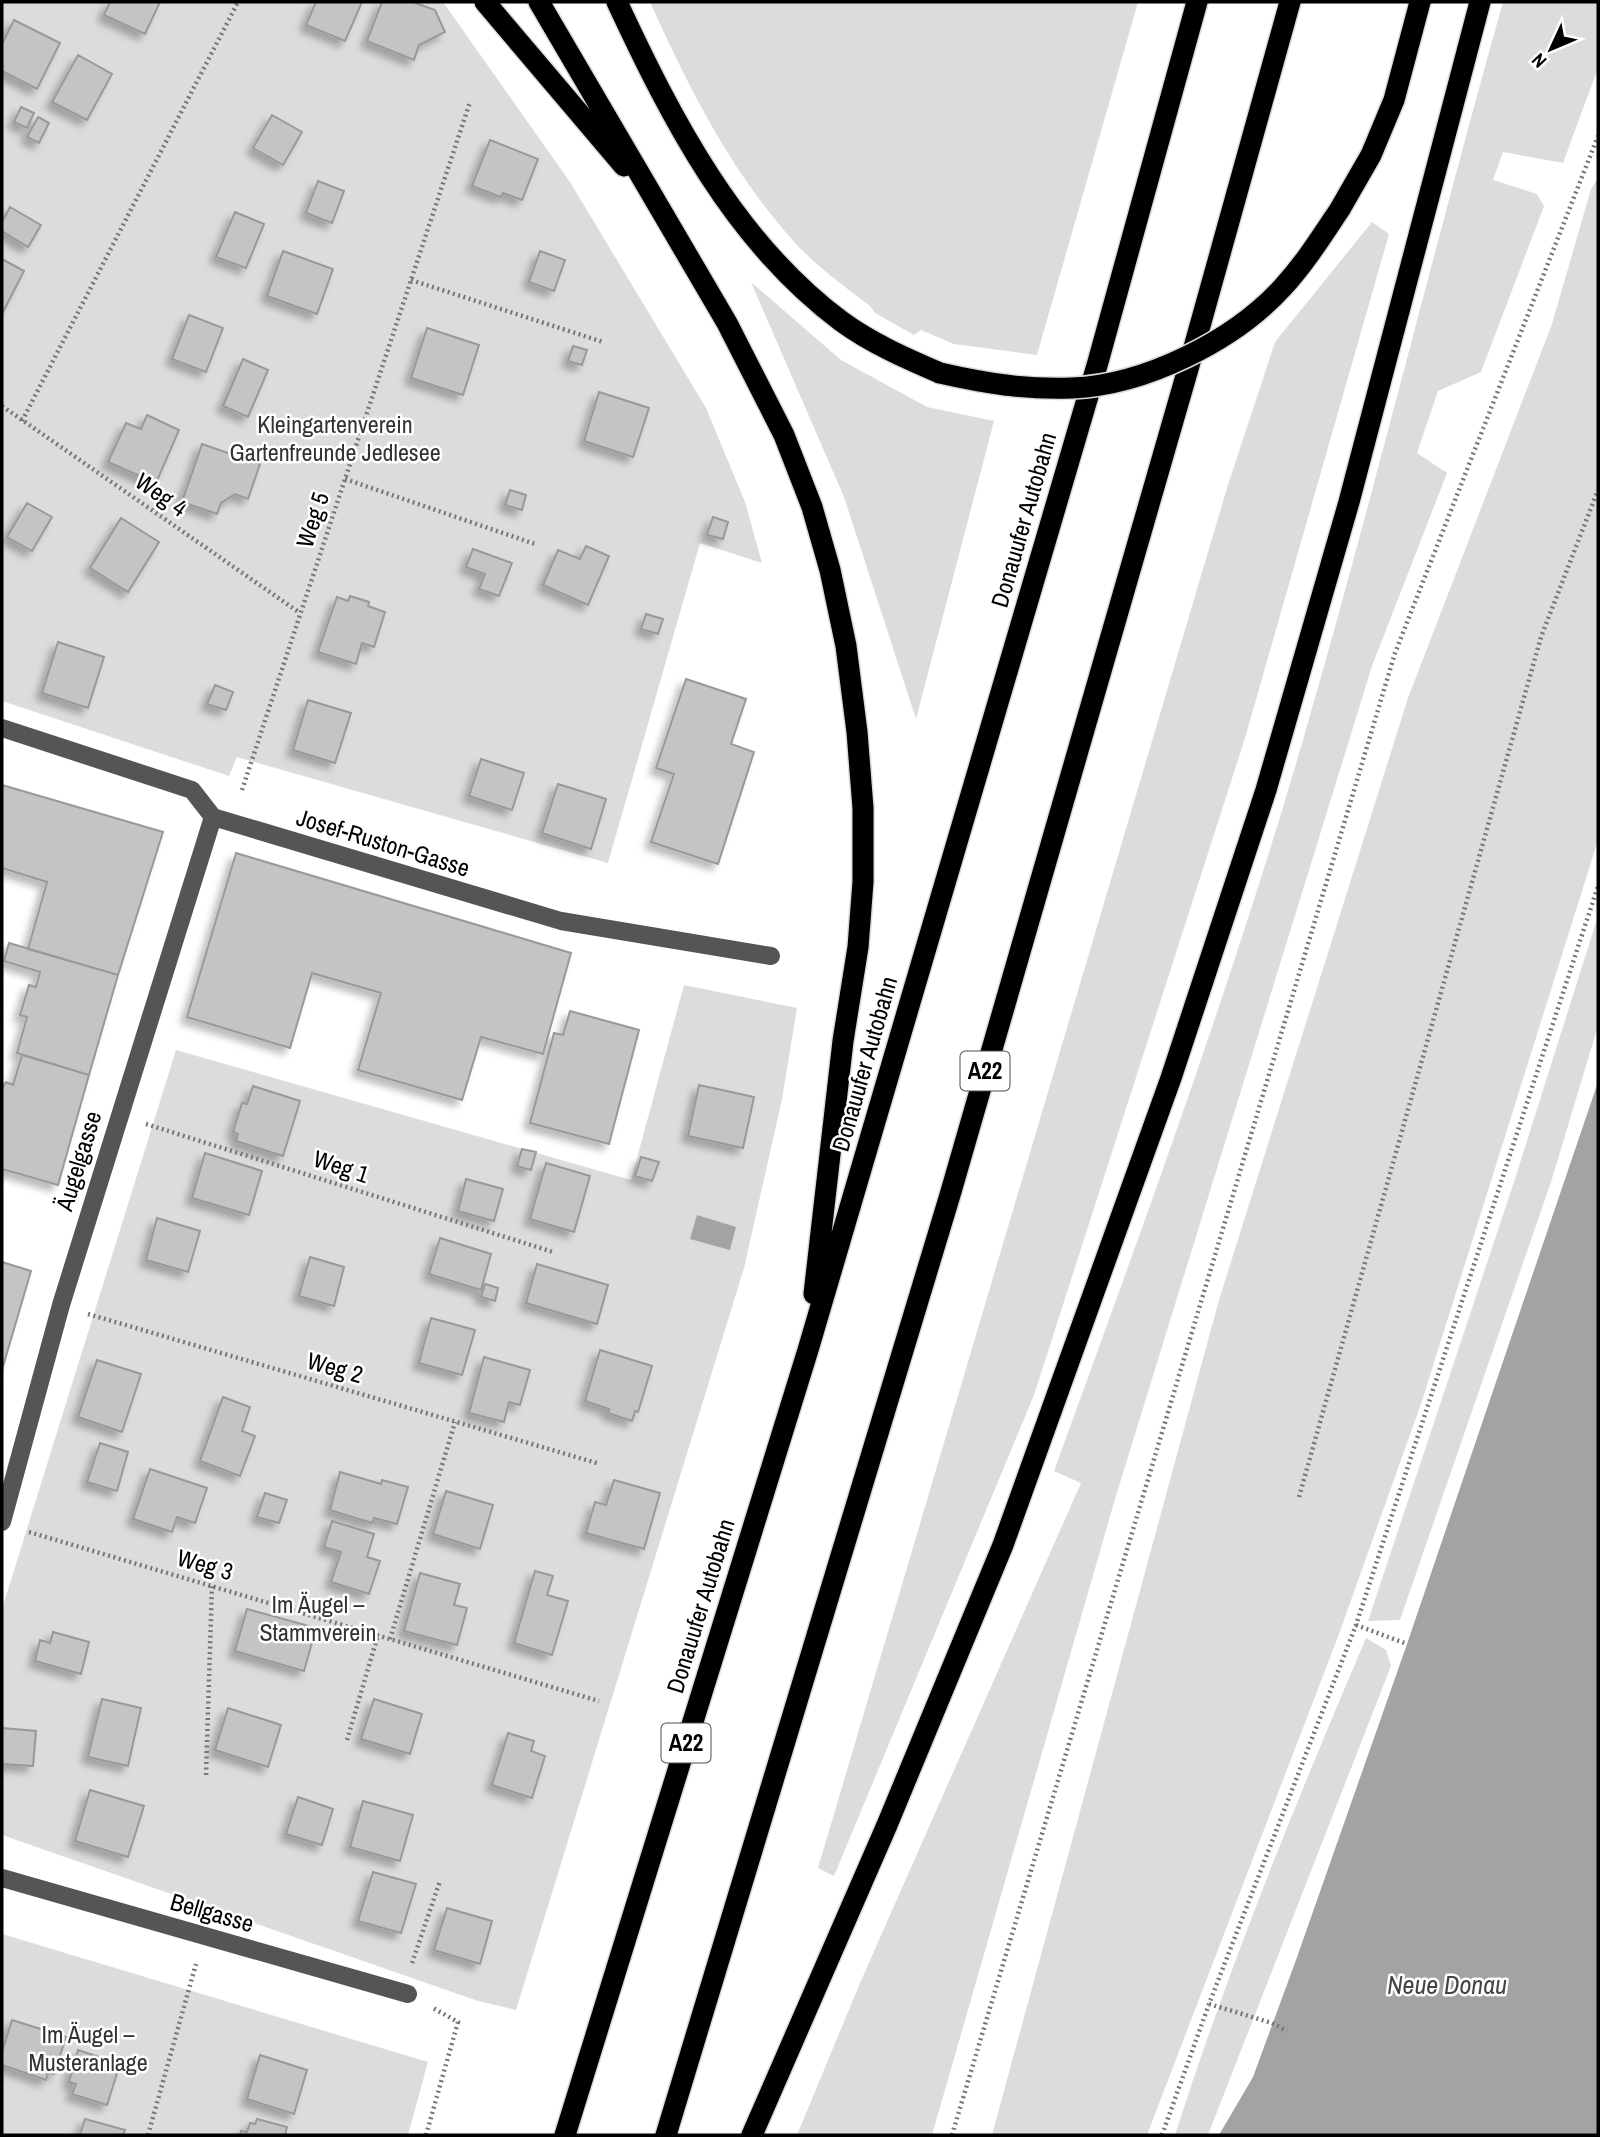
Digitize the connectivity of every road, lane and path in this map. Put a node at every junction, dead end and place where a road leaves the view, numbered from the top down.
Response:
1 (238, 2) edge
2 (485, 2) edge
3 (539, 2) edge
4 (617, 2) edge
5 (1197, 2) edge
6 (1290, 2) edge
7 (1420, 2) edge
8 (1480, 2) edge
9 (470, 102) dead end
10 (1598, 139) edge
11 (661, 210) junction
12 (411, 280) junction
13 (603, 342) dead end
14 (2, 406) edge
15 (22, 421) junction
16 (345, 479) junction
17 (1598, 490) edge
18 (536, 544) dead end
19 (300, 613) junction
20 (2, 728) edge
21 (242, 790) dead end
22 (213, 817) junction
23 (1598, 886) edge
24 (771, 956) dead end
25 (119, 1116) junction
26 (553, 1252) dead end
27 (61, 1305) junction
28 (808, 1350) junction
29 (455, 1422) junction
30 (600, 1464) dead end
31 (1299, 1497) dead end
32 (2, 1521) edge
33 (26, 1531) dead end
34 (212, 1585) junction
35 (1356, 1625) junction
36 (378, 1635) junction
37 (390, 1639) junction
38 (1408, 1644) dead end
39 (598, 1701) dead end
40 (347, 1740) dead end
41 (206, 1775) dead end
42 (2, 1878) edge
43 (440, 1881) dead end
44 (204, 1936) junction
45 (405, 1994) junction
46 (1209, 2004) junction
47 (1287, 2031) dead end
48 (148, 2135) edge
49 (426, 2135) edge
50 (565, 2135) edge
51 (666, 2135) edge
52 (752, 2135) edge
53 (953, 2135) edge
54 (1162, 2135) edge

1 - 15 path
2 - 11 highway
3 - 11 highway
4 - 7 highway, bridge
5 - 28 highway, Donauufer Autobahn / A22
6 - 51 highway, A22
8 - 52 highway
9 - 12 path, Weg 5
10 - 53 path
11 - 28 highway
12 - 13 path
12 - 16 path, Weg 5
14 - 15 path, Weg 4
15 - 19 path, Weg 4
16 - 18 path
16 - 19 path, Weg 5
17 - 31 path
19 - 21 path, Weg 5
20 - 22 street
22 - 24 street, Josef-Ruston-Gasse
22 - 25 street, Äugelgasse
23 - 35 path
25 - 26 path, Weg 1
25 - 27 street, Äugelgasse
27 - 29 path, Weg 2
27 - 32 street, Äugelgasse
28 - 50 highway, Donauufer Autobahn / A22
29 - 30 path, Weg 2
29 - 37 path
33 - 34 path, Weg 3
34 - 36 path, Weg 3
34 - 41 path
35 - 38 path
35 - 46 path
36 - 37 path, Weg 3
36 - 40 path
37 - 39 path, Weg 3
42 - 44 street, Bellgasse
43 - 45 path
44 - 45 street, Bellgasse
44 - 48 path
45 - 49 path
46 - 47 path
46 - 54 path

